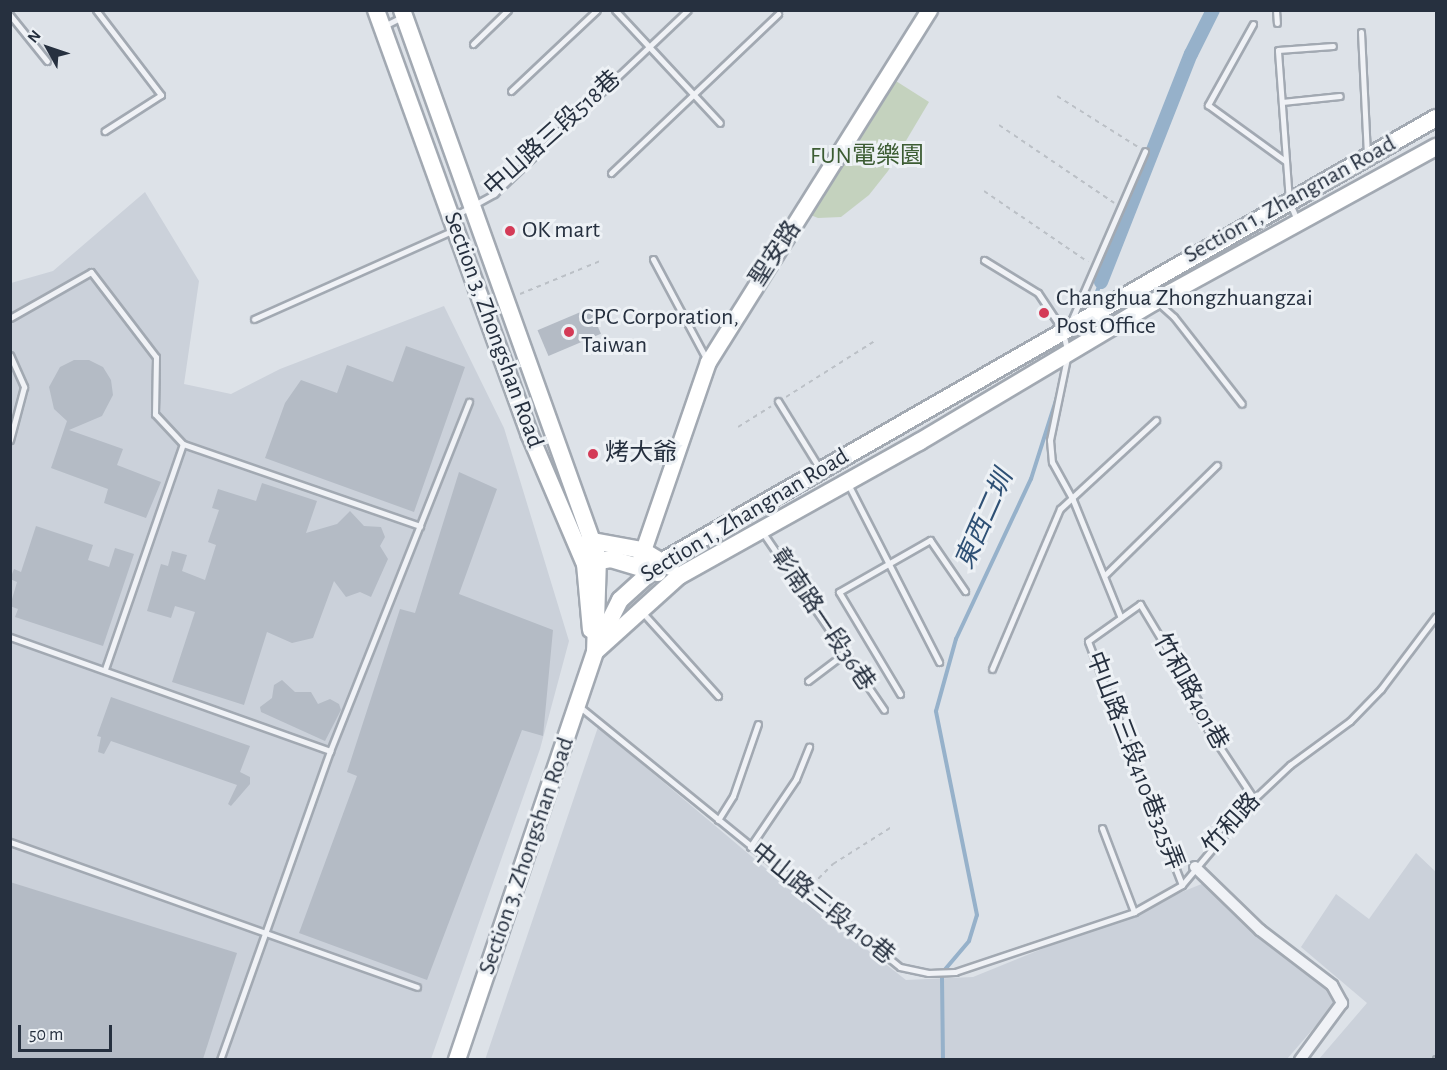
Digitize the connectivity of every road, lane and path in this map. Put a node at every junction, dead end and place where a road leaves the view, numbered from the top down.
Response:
1 (96, 10) edge
2 (508, 10) edge
3 (597, 10) edge
4 (615, 10) edge
5 (688, 10) edge
6 (929, 10) edge
7 (1276, 10) edge
8 (405, 12) edge
9 (778, 14) dead end
10 (10, 15) edge
11 (379, 18) edge
12 (1277, 22) dead end
13 (1253, 24) dead end
14 (1361, 32) dead end
15 (473, 44) dead end
16 (649, 46) junction
17 (1333, 46) dead end
18 (47, 62) dead end
19 (511, 91) dead end
20 (694, 94) junction
21 (1057, 96) dead end
22 (1340, 96) dead end
23 (1282, 102) junction
24 (1437, 118) edge
25 (720, 123) dead end
26 (999, 125) dead end
27 (105, 131) dead end
28 (1437, 147) edge
29 (1145, 151) joint
30 (1367, 157) junction
31 (1286, 161) junction
32 (611, 173) dead end
33 (984, 191) dead end
34 (1289, 201) junction
35 (469, 205) junction
36 (1121, 208) junction
37 (455, 223) junction
38 (1299, 225) junction
39 (652, 259) dead end
40 (984, 260) dead end
41 (600, 261) dead end
42 (1096, 268) junction
43 (1140, 285) junction
44 (504, 300) junction
45 (1154, 302) junction
46 (10, 318) edge
47 (254, 318) dead end
48 (1062, 329) junction
49 (876, 340) dead end
50 (1068, 352) junction
51 (10, 355) edge
52 (708, 362) junction
53 (778, 401) junction
54 (469, 402) dead end
55 (1242, 404) dead end
56 (1156, 420) dead end
57 (738, 427) dead end
58 (10, 440) edge
59 (183, 444) junction
60 (1217, 465) dead end
61 (820, 470) junction
62 (847, 482) junction
63 (1073, 500) junction
64 (420, 526) junction
65 (761, 530) junction
66 (593, 541) junction
67 (577, 548) junction
68 (591, 561) junction
69 (663, 561) junction
70 (643, 562) junction
71 (889, 564) junction
72 (1105, 575) junction
73 (679, 576) junction
74 (965, 591) dead end
75 (642, 612) junction
76 (1120, 616) junction
77 (1437, 616) edge
78 (10, 637) edge
79 (595, 652) junction
80 (845, 653) junction
81 (939, 662) dead end
82 (105, 669) junction
83 (992, 669) dead end
84 (807, 681) dead end
85 (900, 694) dead end
86 (718, 696) dead end
87 (578, 705) junction
88 (884, 710) dead end
89 (758, 723) dead end
90 (809, 747) dead end
91 (330, 751) junction
92 (1254, 799) junction
93 (718, 820) junction
94 (893, 826) dead end
95 (1102, 828) dead end
96 (10, 842) edge
97 (750, 848) junction
98 (1196, 867) junction
99 (1182, 885) junction
100 (806, 891) junction
101 (1134, 912) junction
102 (264, 932) junction
103 (417, 987) dead end
104 (220, 1059) edge
105 (457, 1059) edge
106 (1300, 1059) edge

1 - 27 lane
2 - 15 lane
3 - 19 lane
4 - 16 lane
5 - 16 lane, 中山路三段518巷
6 - 52 street, 聖安路
7 - 12 lane
8 - 11 lane
8 - 35 main road, Section 3, Zhongshan Road
9 - 20 lane
10 - 18 lane
11 - 37 main road, Section 3, Zhongshan Road
13 - 31 lane
14 - 30 lane
16 - 20 lane
16 - 35 lane, 中山路三段518巷
17 - 23 lane
20 - 25 lane
20 - 32 lane
21 - 29 path
22 - 23 lane
23 - 31 lane
24 - 30 main road, Section 1, Zhangnan Road
26 - 36 path
28 - 38 main road, Section 1, Zhangnan Road
29 - 36 lane
30 - 34 main road, Section 1, Zhangnan Road
31 - 34 lane
33 - 42 path
34 - 38 lane
34 - 43 main road, Section 1, Zhangnan Road
35 - 37 lane, 中山路三段518巷
35 - 44 main road, Section 3, Zhongshan Road
36 - 42 lane
37 - 47 lane, 中山路三段518巷
37 - 67 main road, Section 3, Zhongshan Road
38 - 45 main road, Section 1, Zhangnan Road
39 - 52 lane
40 - 48 lane
41 - 44 path
42 - 48 lane
43 - 45 lane
43 - 48 main road, Section 1, Zhangnan Road
44 - 66 main road, Section 3, Zhongshan Road
45 - 50 main road, Section 1, Zhangnan Road
45 - 55 lane
46 - 59 lane
48 - 50 lane
48 - 61 main road, Section 1, Zhangnan Road
49 - 53 path
50 - 62 main road, Section 1, Zhangnan Road
50 - 63 lane
51 - 58 lane
52 - 70 street, 聖安路
53 - 57 path
53 - 61 lane
54 - 64 lane
56 - 63 lane
59 - 64 lane
59 - 82 lane
60 - 72 lane
61 - 69 main road, Section 1, Zhangnan Road
62 - 65 main road, Section 1, Zhangnan Road
62 - 71 lane
63 - 72 lane
63 - 83 lane
64 - 91 lane
65 - 73 main road, Section 1, Zhangnan Road
65 - 80 lane, 彰南路一段36巷
66 - 67 main road
66 - 68 main road, Section 3, Zhongshan Road
66 - 70 main road
67 - 68 main road, Section 3, Zhongshan Road
68 - 70 main road
68 - 79 main road, Section 3, Zhongshan Road
69 - 70 main road
69 - 73 main road
70 - 73 main road
70 - 79 main road, Section 1, Zhangnan Road
71 - 74 lane
71 - 81 lane
71 - 85 lane
72 - 76 lane
73 - 75 main road, Section 1, Zhangnan Road
75 - 79 main road, Section 1, Zhangnan Road
75 - 86 lane
76 - 92 lane, 竹和路401巷
76 - 99 lane, 中山路三段410巷325弄
77 - 92 lane, 竹和路
78 - 82 lane
79 - 87 main road, Section 3, Zhongshan Road
80 - 84 lane
80 - 88 lane, 彰南路一段36巷
82 - 91 lane
87 - 93 lane, 中山路三段410巷
87 - 105 main road, Section 3, Zhongshan Road
89 - 93 lane
90 - 97 lane
91 - 102 lane
92 - 98 lane, 竹和路
93 - 97 lane, 中山路三段410巷
94 - 100 path
95 - 101 lane
96 - 102 lane
97 - 100 lane, 中山路三段410巷
98 - 99 lane, 中山路三段410巷
98 - 106 street, 竹和路
99 - 101 lane, 中山路三段410巷
100 - 101 lane, 中山路三段410巷
102 - 103 lane
102 - 104 lane

